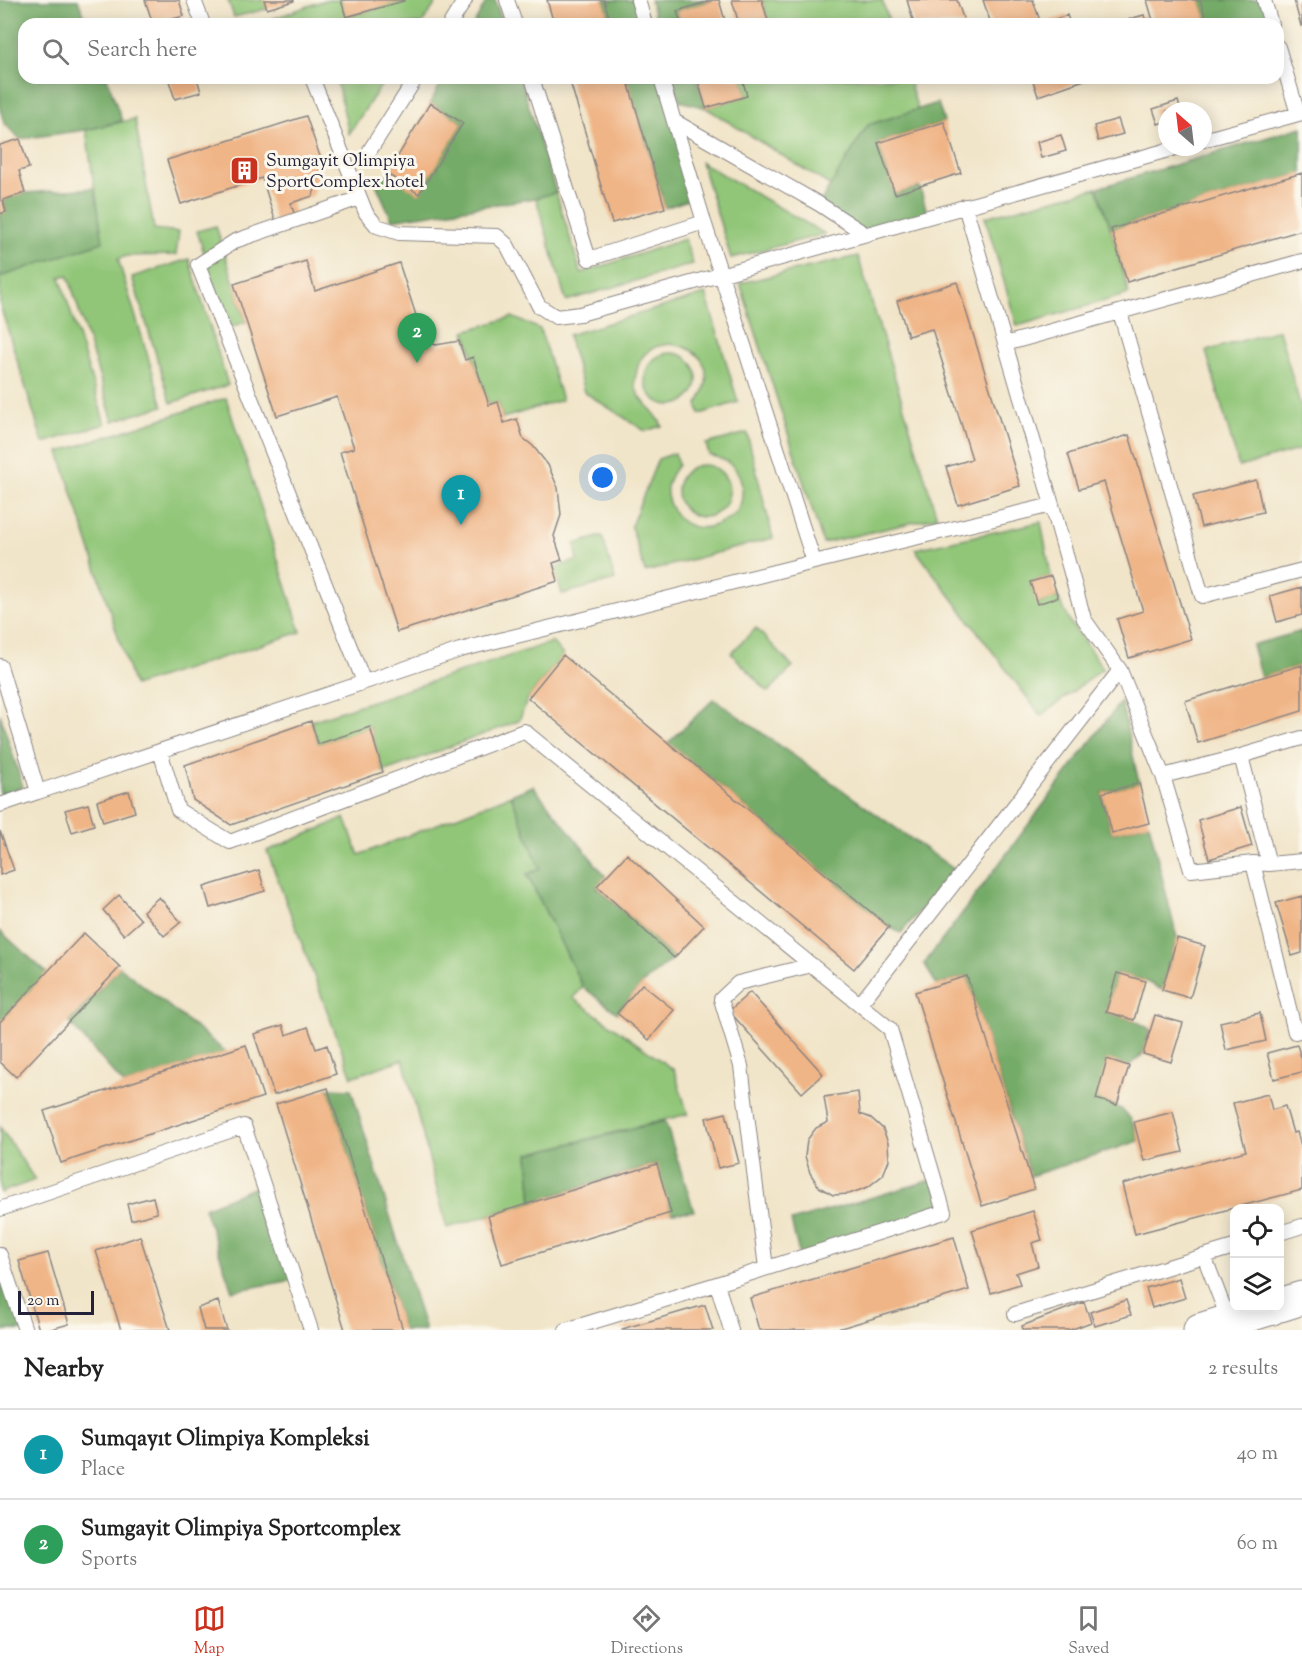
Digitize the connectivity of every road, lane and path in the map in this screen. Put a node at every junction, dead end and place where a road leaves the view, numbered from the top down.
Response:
1 (194, 0) edge
2 (465, 0) edge
3 (507, 0) edge
4 (638, 0) edge
5 (1264, 0) edge
6 (201, 18) edge
7 (454, 18) edge
8 (513, 18) edge
9 (643, 18) edge
10 (1269, 18) edge
11 (1284, 65) edge
12 (314, 84) edge
13 (412, 84) edge
14 (534, 84) edge
15 (663, 84) edge
16 (1300, 114) edge
17 (674, 121) junction
18 (1212, 138) edge
19 (370, 150) dead end
20 (1158, 153) edge
21 (360, 198) junction
22 (965, 206) junction
23 (704, 222) junction
24 (866, 234) junction
25 (1302, 261) edge
26 (720, 273) junction
27 (1120, 312) junction
28 (1005, 344) junction
29 (1052, 505) junction
30 (814, 562) junction
31 (1302, 570) edge
32 (0, 666) edge
33 (1120, 670) junction
34 (364, 682) junction
35 (1302, 738) edge
36 (160, 751) junction
37 (1241, 756) junction
38 (1163, 776) junction
39 (38, 792) junction
40 (0, 805) edge
41 (1302, 861) edge
42 (1252, 863) junction
43 (1269, 864) junction
44 (812, 965) junction
45 (860, 1004) junction
46 (1302, 1030) edge
47 (0, 1209) edge
48 (1302, 1226) edge
49 (1284, 1232) edge
50 (1230, 1248) edge
51 (0, 1255) edge
52 (1204, 1257) junction
53 (766, 1268) junction
54 (717, 1284) junction
55 (1302, 1298) edge
56 (1284, 1304) edge
57 (1259, 1312) edge
58 (1015, 1314) dead end
59 (1214, 1326) edge
60 (25, 1330) edge
61 (311, 1330) edge
62 (566, 1330) edge
63 (731, 1330) edge

1 - 6 lane
2 - 7 lane
3 - 8 lane
4 - 9 lane
5 - 10 lane
11 - 16 lane
12 - 21 lane
13 - 19 lane
14 - 23 lane
15 - 17 lane
16 - 18 lane
17 - 23 lane
17 - 24 lane
20 - 22 lane
21 - 26 lane
21 - 34 lane
22 - 24 lane
22 - 28 lane
23 - 26 lane
24 - 26 lane
25 - 27 lane
26 - 30 lane
27 - 28 lane
27 - 31 lane
28 - 29 lane
29 - 30 lane
29 - 33 lane
30 - 34 lane
32 - 39 lane
33 - 38 lane
33 - 45 lane
34 - 36 lane
35 - 37 lane
36 - 39 lane
36 - 44 lane
37 - 38 lane
37 - 43 lane
38 - 42 lane
39 - 40 lane
41 - 43 lane
42 - 43 lane
42 - 46 lane
44 - 45 lane
44 - 53 lane
45 - 53 lane
47 - 61 lane
48 - 49 lane
50 - 52 lane
51 - 60 lane
52 - 58 lane
52 - 59 lane
53 - 54 lane
54 - 62 lane
54 - 63 lane
55 - 56 main road
57 - 59 main road

